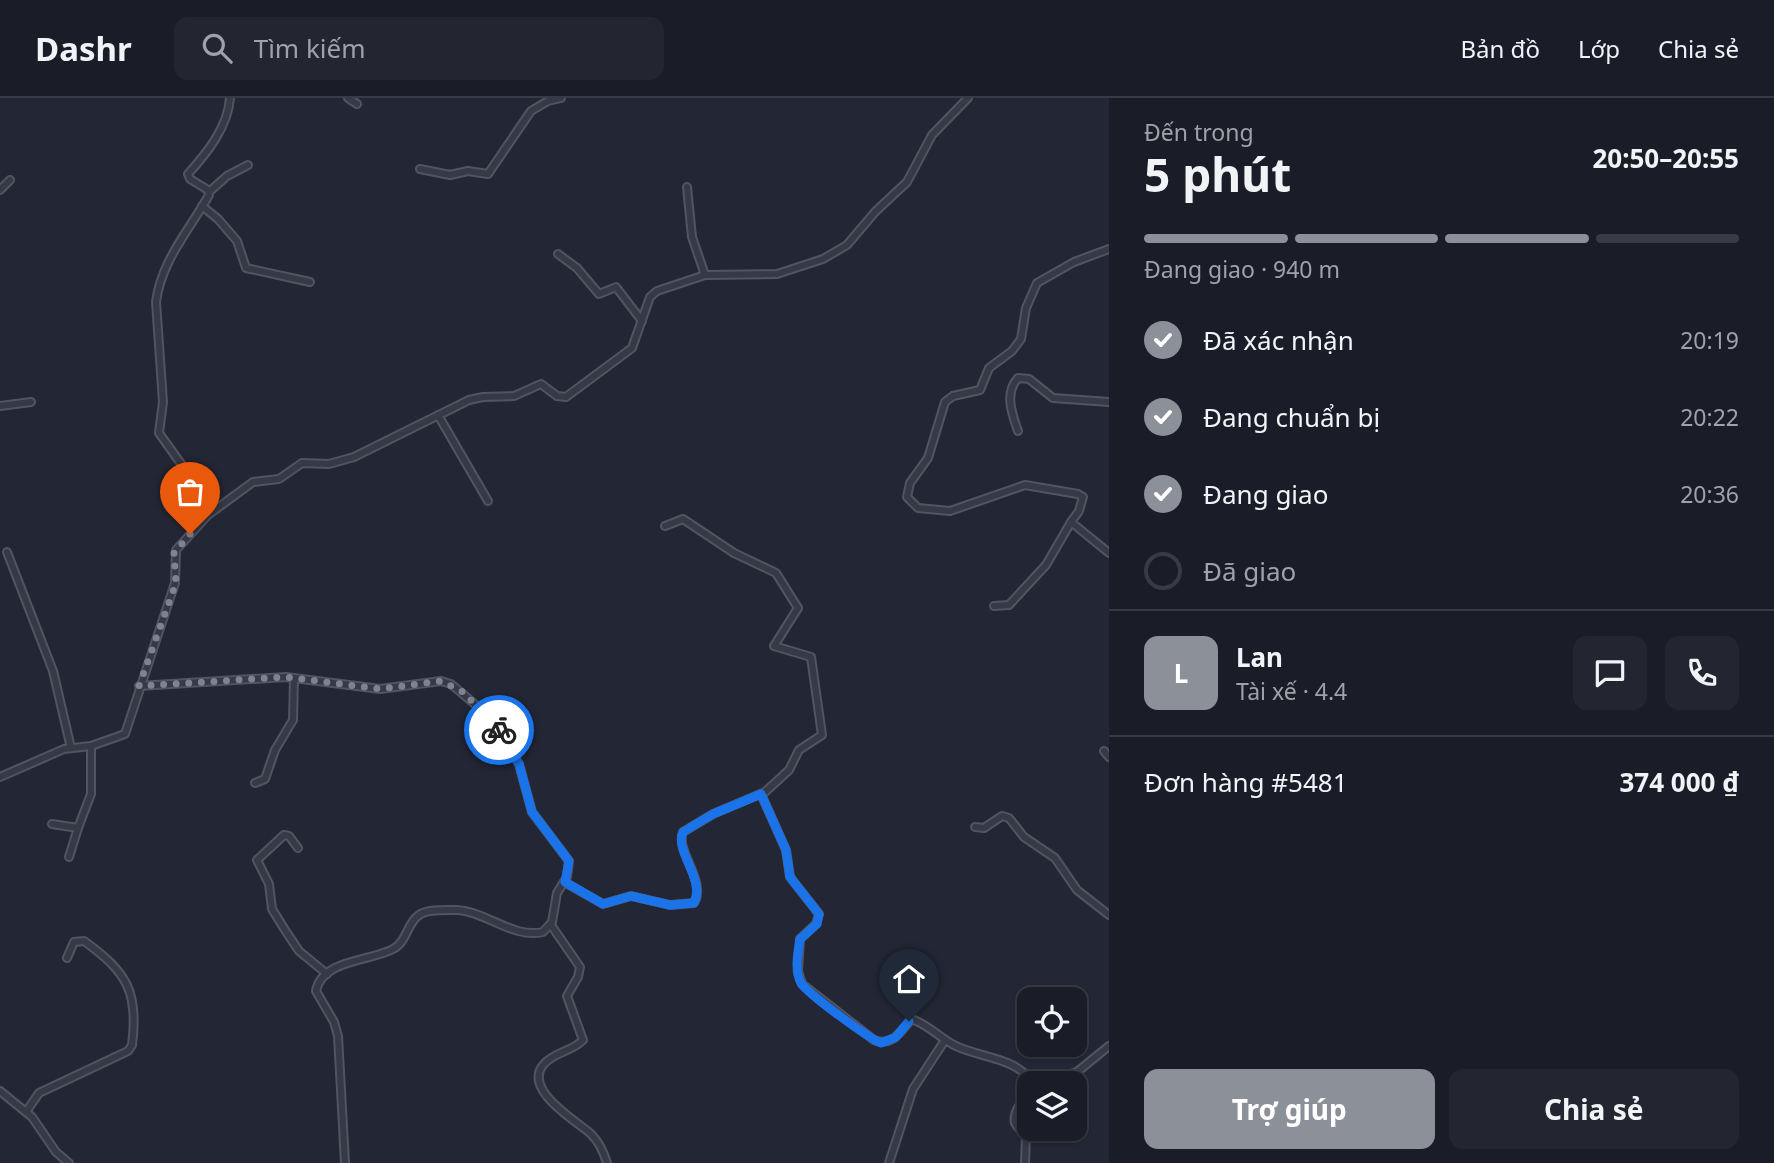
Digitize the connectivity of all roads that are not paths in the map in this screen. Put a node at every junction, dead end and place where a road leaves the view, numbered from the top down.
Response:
1 (230, 98) edge
2 (348, 98) edge
3 (561, 98) edge
4 (968, 98) edge
5 (358, 104) dead end
6 (248, 165) dead end
7 (420, 169) dead end
8 (10, 180) dead end
9 (687, 187) dead end
10 (0, 190) edge
11 (209, 192) junction
12 (202, 206) junction
13 (1109, 248) edge
14 (558, 254) dead end
15 (705, 275) junction
16 (310, 282) dead end
17 (642, 321) junction
18 (31, 402) dead end
19 (1109, 402) edge
20 (0, 407) edge
21 (438, 415) junction
22 (1018, 431) dead end
23 (488, 501) dead end
24 (214, 510) junction
25 (1071, 522) junction
26 (665, 526) dead end
27 (7, 552) dead end
28 (1109, 553) edge
29 (994, 606) dead end
30 (294, 678) junction
31 (139, 686) junction
32 (92, 746) junction
33 (71, 748) junction
34 (0, 777) edge
35 (256, 783) dead end
36 (761, 794) junction
37 (52, 824) dead end
38 (975, 827) dead end
39 (78, 828) junction
40 (298, 848) dead end
41 (69, 857) dead end
42 (565, 882) junction
43 (1109, 915) edge
44 (551, 925) junction
45 (67, 958) dead end
46 (327, 974) junction
47 (945, 1040) junction
48 (1109, 1046) edge
49 (1020, 1071) edge
50 (1078, 1071) edge
51 (0, 1091) edge
52 (26, 1112) junction
53 (1026, 1141) edge
54 (69, 1163) edge
55 (345, 1163) edge
56 (607, 1163) edge
57 (889, 1163) edge
58 (1025, 1163) edge

1 - 11 street
2 - 5 street
3 - 7 street
4 - 15 street
6 - 11 street
8 - 10 street
9 - 15 street
11 - 12 street
12 - 16 street
12 - 24 street
13 - 25 street
14 - 17 street
15 - 17 street
17 - 21 street
18 - 20 street
19 - 22 street
21 - 23 street
21 - 24 street
24 - 31 street
25 - 28 street
25 - 29 street
26 - 36 street
27 - 33 street
30 - 31 street
30 - 35 street
30 - 42 street
31 - 32 street
32 - 33 street
32 - 39 street
33 - 34 street
36 - 42 street
36 - 47 street
37 - 39 street
38 - 43 street
39 - 41 street
40 - 46 street
42 - 44 street
44 - 46 street
44 - 56 street
45 - 52 street
46 - 55 street
47 - 49 street
47 - 57 street
48 - 50 street
51 - 52 street
52 - 54 street
53 - 58 street

